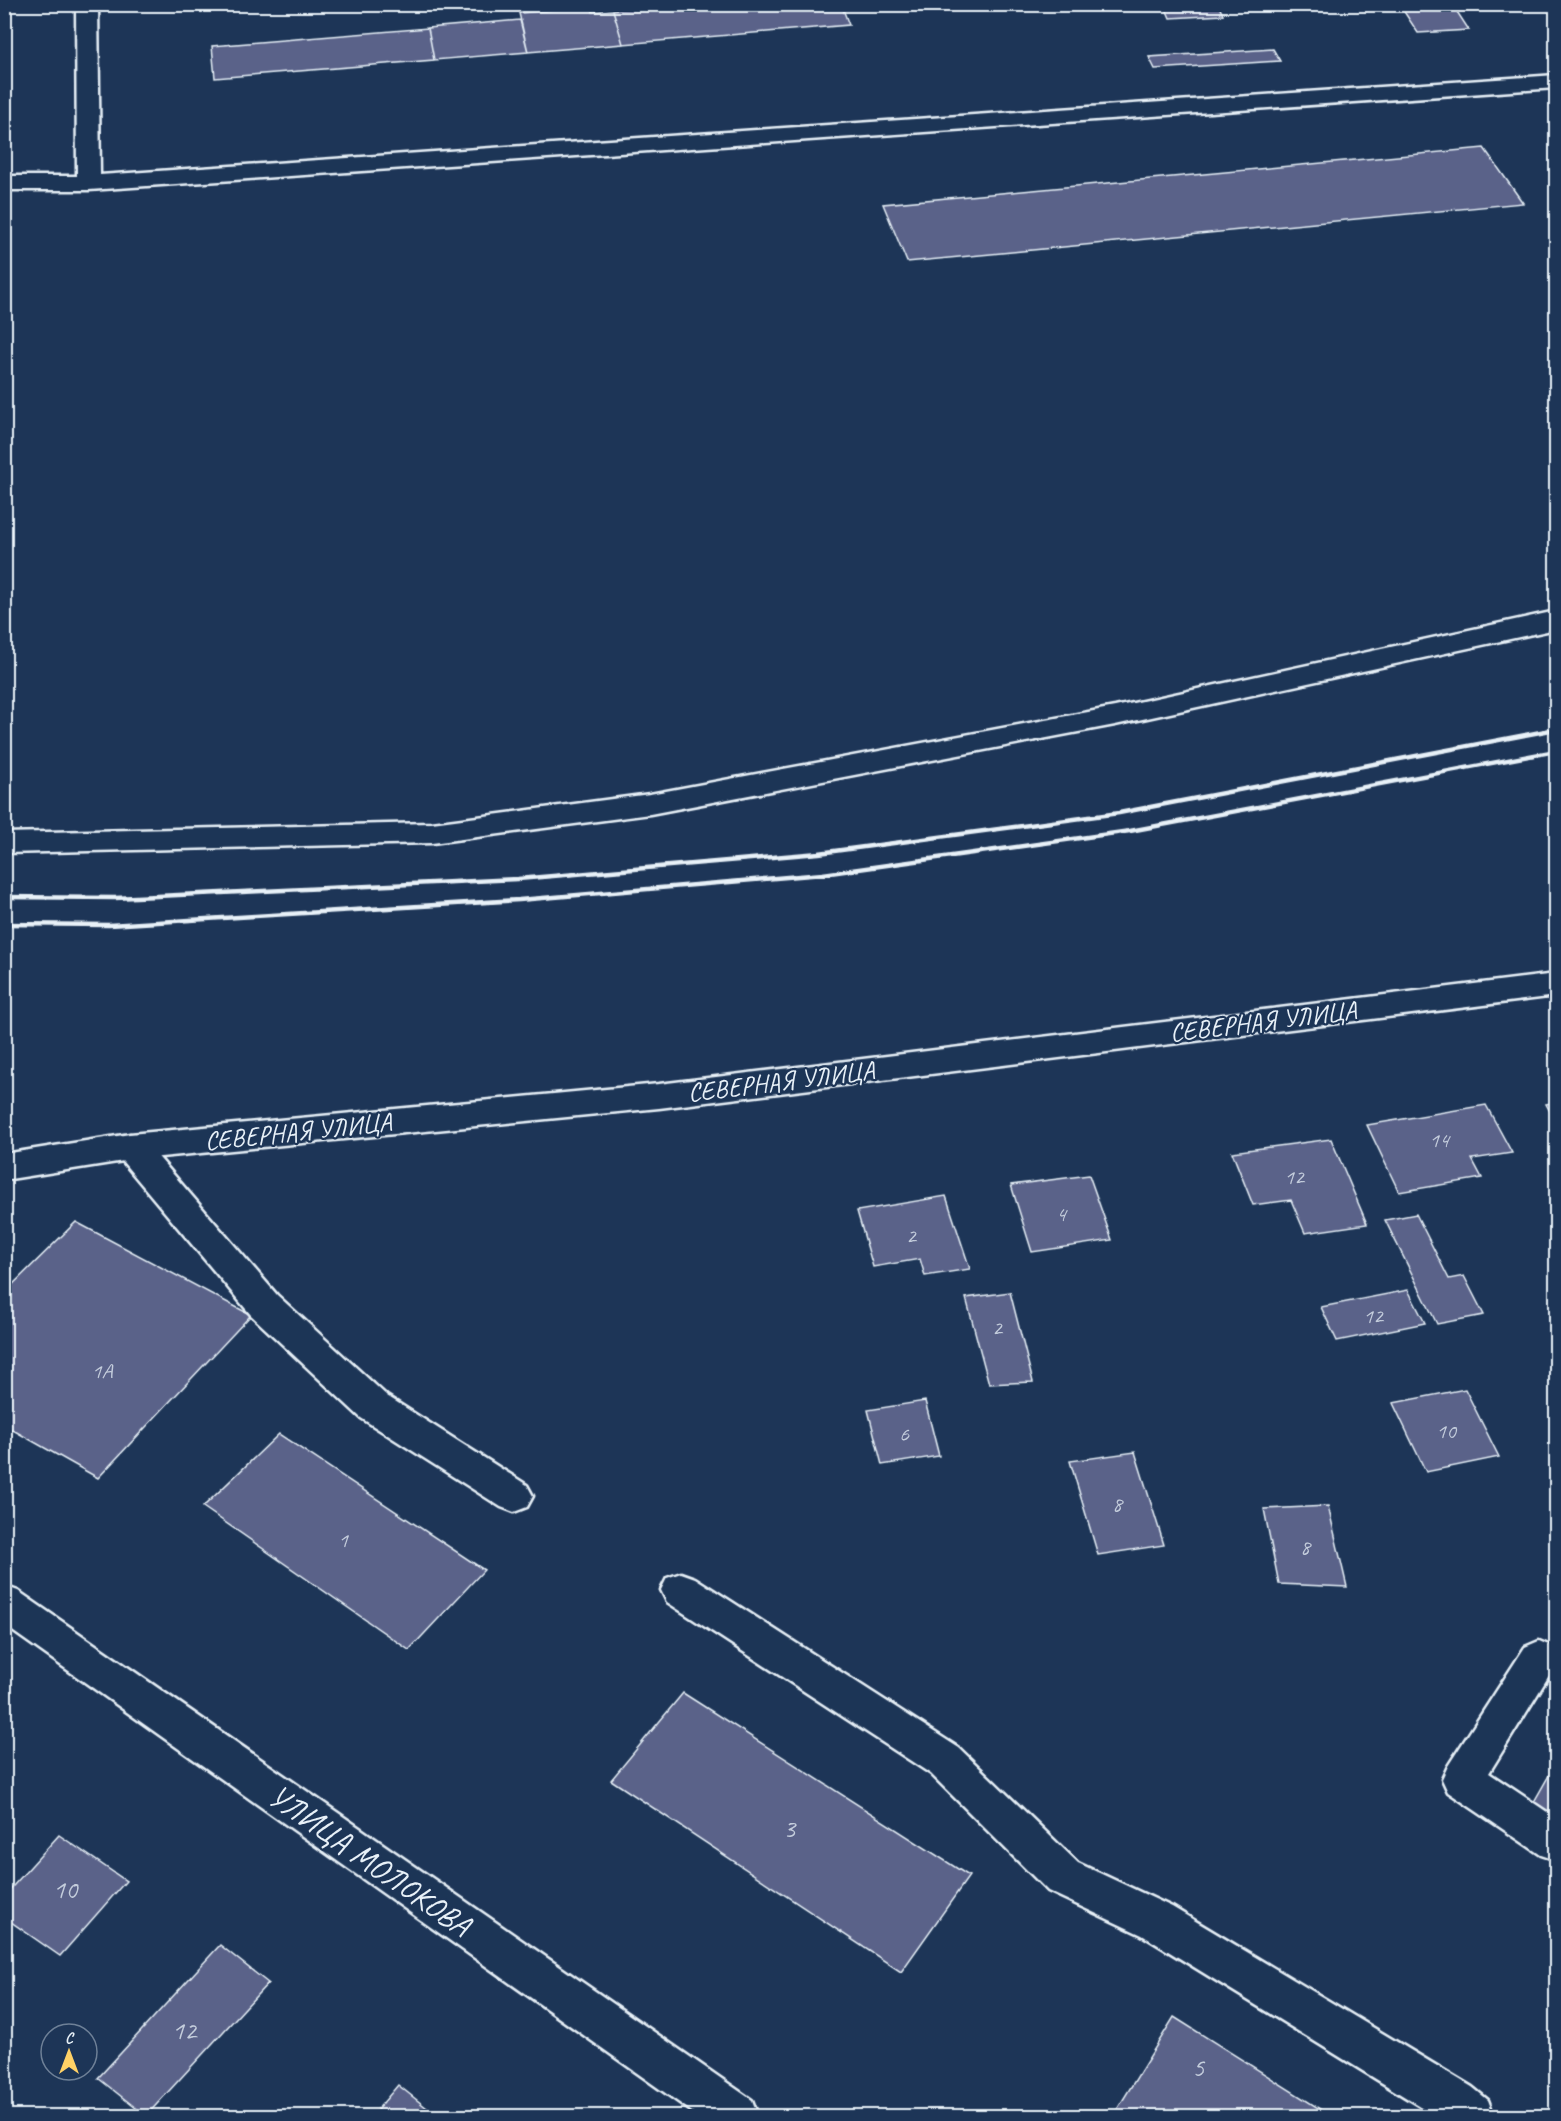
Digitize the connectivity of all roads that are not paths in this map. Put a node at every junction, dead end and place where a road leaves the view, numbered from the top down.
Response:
1 (87, 4) edge
2 (1557, 82) edge
3 (4, 183) edge
4 (89, 183) junction
5 (1557, 620) edge
6 (4, 843) edge
7 (1557, 985) edge
8 (130, 1147) junction
9 (4, 1167) edge
10 (514, 1496) dead end
11 (681, 1590) dead end
12 (4, 1603) edge
13 (1539, 1659) dead end
14 (1557, 1841) edge
15 (736, 2116) edge
16 (1472, 2116) edge

1 - 4 main road
2 - 4 main road
3 - 4 main road
5 - 6 main road
7 - 8 main road, СЕВЕРНАЯ УЛИЦА
8 - 9 main road, СЕВЕРНАЯ УЛИЦА
8 - 10 main road
11 - 16 main road
12 - 15 main road, УЛИЦА МОЛОКОВА
13 - 14 main road

